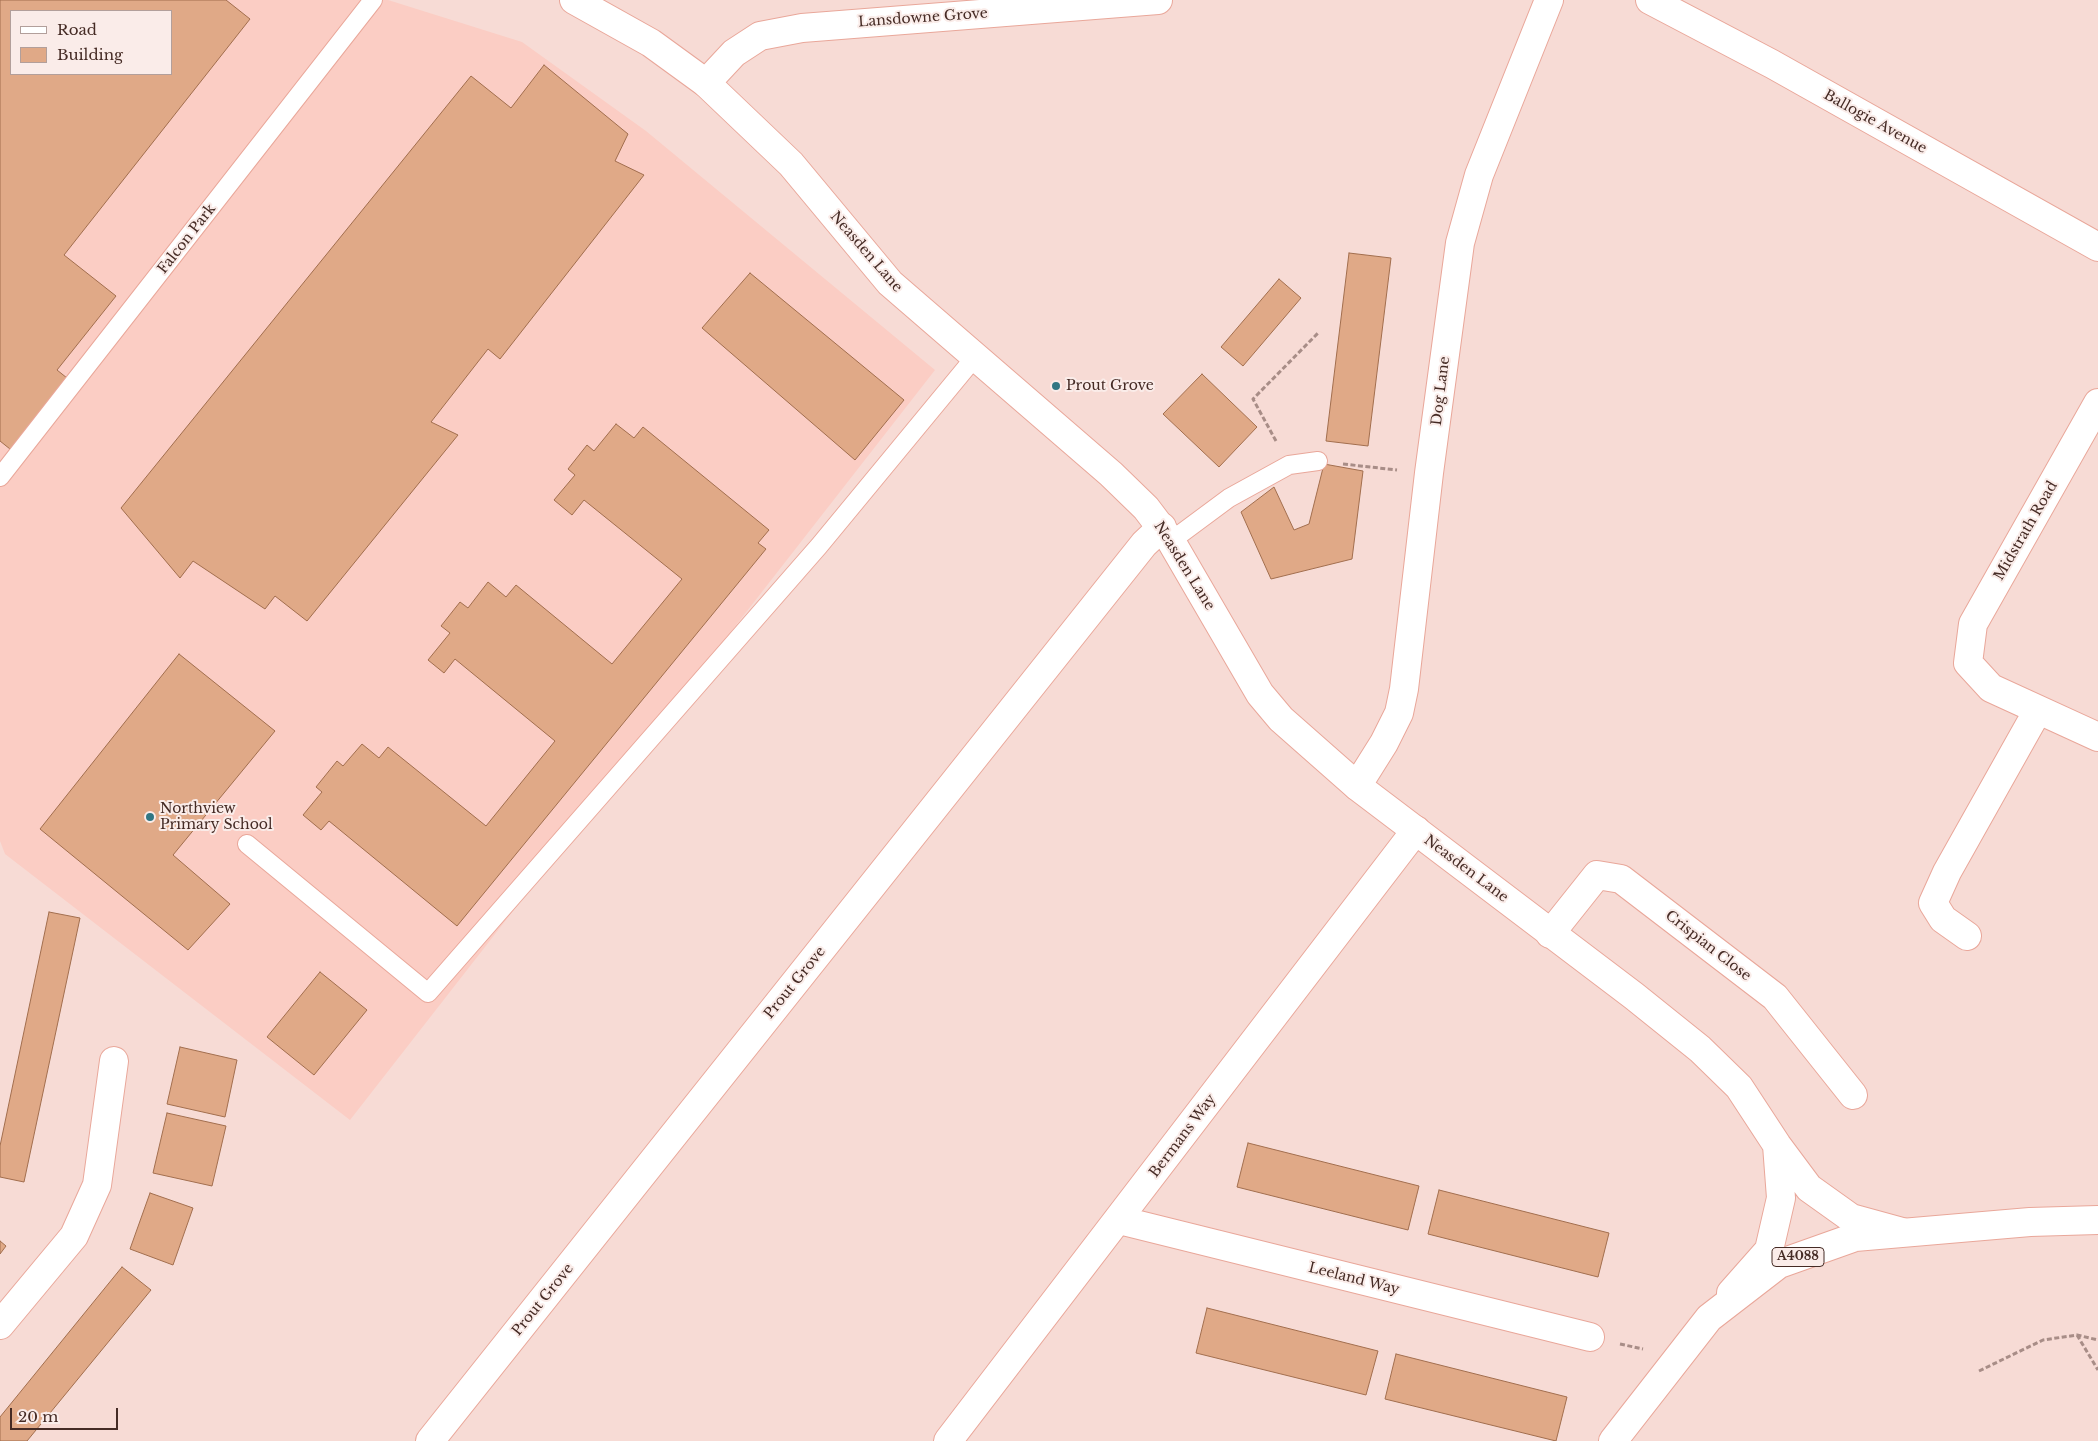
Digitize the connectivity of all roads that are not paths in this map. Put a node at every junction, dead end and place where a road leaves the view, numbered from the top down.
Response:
1 (373, 0) edge
2 (574, 0) edge
3 (1158, 0) edge
4 (1549, 0) edge
5 (1650, 0) edge
6 (706, 83) junction
7 (2098, 248) edge
8 (975, 357) junction
9 (2098, 403) edge
10 (1318, 461) road end
11 (0, 477) edge
12 (1166, 534) junction
13 (2038, 710) junction
14 (2098, 737) edge
15 (1357, 786) junction
16 (1416, 830) junction
17 (247, 844) dead end
18 (1550, 934) junction
19 (1967, 936) dead end
20 (114, 1061) dead end
21 (1853, 1095) dead end
22 (1777, 1145) junction
23 (1119, 1220) junction
24 (2098, 1220) edge
25 (1903, 1233) junction
26 (1709, 1318) junction
27 (0, 1325) edge
28 (1590, 1337) road end
29 (1620, 1436) edge
30 (430, 1441) edge
31 (948, 1441) edge

1 - 11 lane, Falcon Park
2 - 6 street, Neasden Lane
3 - 6 street, Lansdowne Grove
4 - 15 street, Dog Lane
5 - 7 street, Ballogie Avenue
6 - 8 street, Neasden Lane
8 - 12 street, Neasden Lane
8 - 17 lane
9 - 13 street, Midstrath Road
10 - 12 lane
12 - 15 street, Neasden Lane
12 - 30 street, Prout Grove
13 - 14 street
13 - 19 street
15 - 16 street, Neasden Lane
16 - 18 street, Neasden Lane
16 - 23 street, Bermans Way
18 - 21 street, Crispian Close
18 - 22 street, Neasden Lane
20 - 27 street
22 - 25 street, Neasden Lane
22 - 26 street, Neasden Lane
23 - 28 street, Leeland Way
23 - 31 street, Bermans Way
24 - 25 street, A4088
25 - 26 street, A4088
26 - 29 street, A4088

